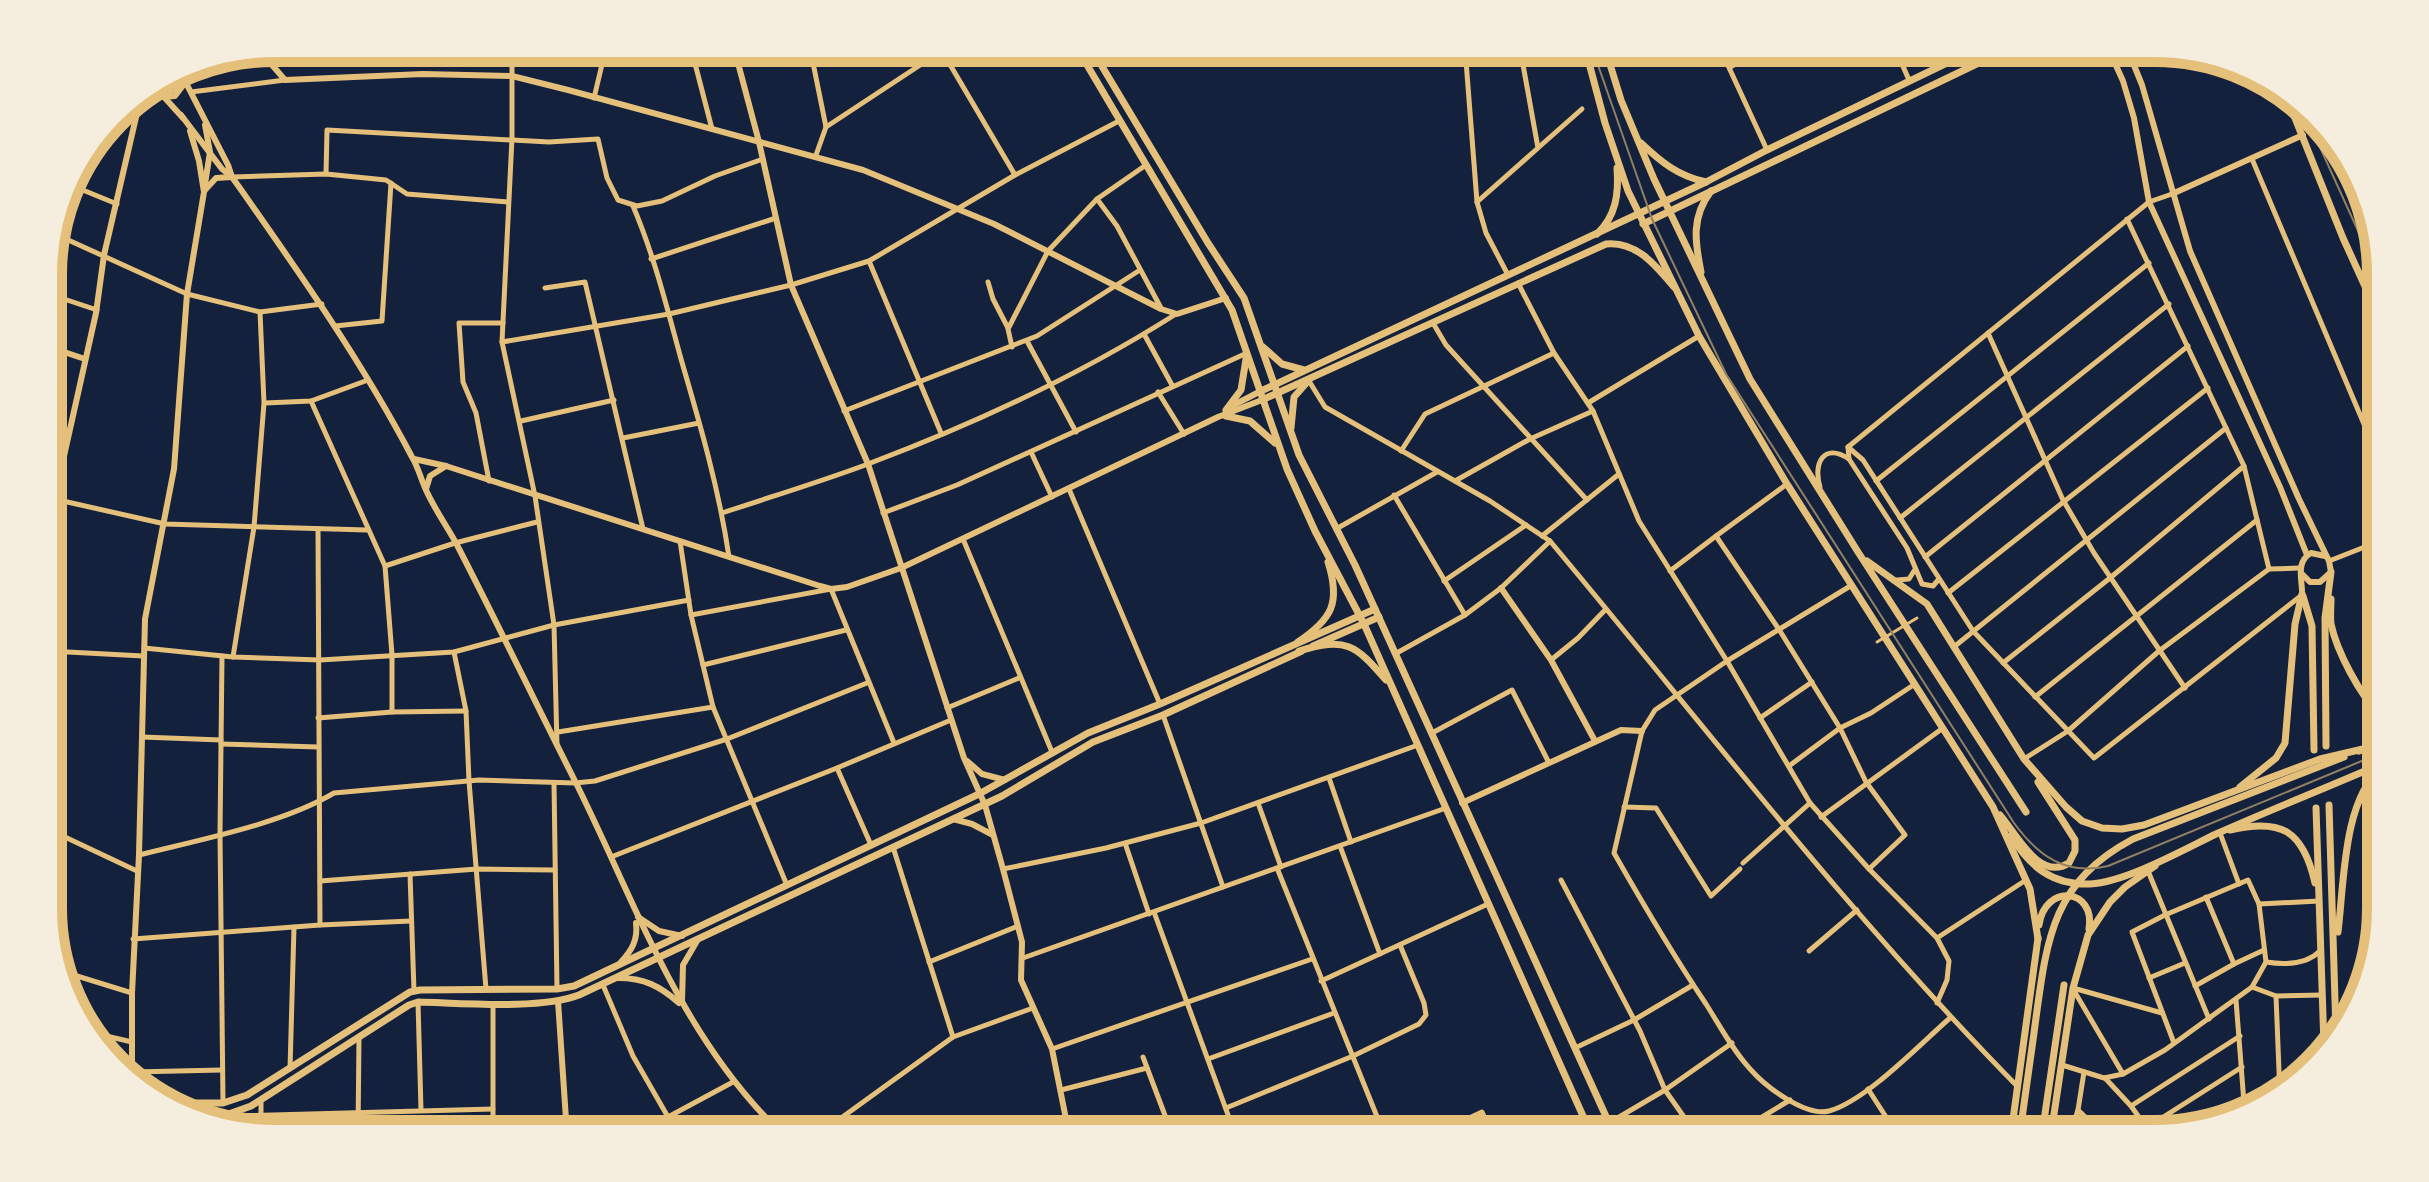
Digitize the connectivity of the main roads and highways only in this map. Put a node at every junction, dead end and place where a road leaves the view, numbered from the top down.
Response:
1 (1085, 62) edge
2 (1099, 62) edge
3 (1589, 62) edge
4 (1609, 62) edge
5 (1948, 62) edge
6 (1979, 62) edge
7 (2294, 115) edge
8 (1638, 139) junction
9 (1615, 154) junction
10 (1706, 182) junction
11 (1711, 191) junction
12 (1664, 200) junction
13 (1669, 211) junction
14 (1638, 213) junction
15 (1643, 224) junction
16 (1597, 234) junction
17 (1703, 282) junction
18 (2367, 291) edge
19 (1678, 292) junction
20 (1260, 344) junction
21 (1247, 353) junction
22 (1304, 370) junction
23 (1309, 380) junction
24 (1274, 385) junction
25 (1277, 394) junction
26 (1261, 396) junction
27 (1291, 434) junction
28 (1276, 444) junction
29 (1315, 531) junction
30 (1858, 552) junction
31 (1375, 609) junction
32 (1360, 615) junction
33 (1379, 617) junction
34 (1364, 624) junction
35 (1299, 647) junction
36 (1391, 685) junction
37 (2367, 700) edge
38 (2326, 746) dead end
39 (2367, 747) edge
40 (2363, 749) junction
41 (2314, 750) dead end
42 (2024, 759) junction
43 (2367, 773) edge
44 (2367, 784) edge
45 (2238, 789) junction
46 (2329, 805) dead end
47 (1993, 807) junction
48 (2316, 808) dead end
49 (2026, 812) dead end
50 (2220, 833) junction
51 (2174, 854) junction
52 (2319, 901) junction
53 (2088, 935) junction
54 (2038, 939) junction
55 (2335, 954) junction
56 (2064, 985) dead end
57 (2336, 1019) edge
58 (2324, 1036) edge
59 (191, 1103) edge
60 (228, 1115) edge
61 (1585, 1120) edge
62 (1608, 1120) edge
63 (2013, 1120) edge
64 (2022, 1120) edge
65 (2044, 1120) edge
66 (2055, 1120) edge

1 - 21 main road
2 - 20 main road
3 - 9 main road
4 - 8 main road
5 - 10 main road
6 - 11 main road
7 - 18 main road
8 - 10 main road
8 - 12 main road
9 - 14 main road
9 - 16 main road
10 - 12 main road
11 - 13 main road
11 - 17 main road
12 - 13 main road
12 - 14 main road
13 - 15 main road
13 - 17 main road
14 - 15 main road
14 - 16 main road
15 - 19 main road
16 - 22 main road
17 - 30 main road
19 - 23 main road
19 - 47 main road
20 - 22 main road
20 - 24 main road
21 - 26 main road
21 - 28 main road
22 - 24 main road
23 - 25 main road
23 - 27 main road
24 - 25 main road
24 - 26 main road
25 - 26 main road
25 - 27 main road
26 - 28 main road
27 - 31 main road
28 - 29 main road
29 - 32 main road
29 - 35 main road
30 - 42 main road
30 - 49 main road
31 - 32 main road
31 - 33 main road
32 - 34 main road
32 - 35 main road
33 - 34 main road
33 - 62 main road
34 - 35 main road
34 - 36 main road
35 - 36 main road
35 - 59 main road
35 - 60 main road
36 - 61 main road
37 - 38 main road
39 - 40 main road
40 - 45 main road
40 - 64 main road
41 - 45 main road
42 - 45 main road
42 - 47 main road
43 - 50 main road
44 - 55 main road
46 - 55 main road
47 - 51 main road
47 - 54 main road
48 - 52 main road
50 - 51 main road
50 - 52 main road
51 - 53 main road
52 - 58 main road
53 - 54 main road
53 - 66 main road
54 - 63 main road
55 - 57 main road
56 - 65 main road

